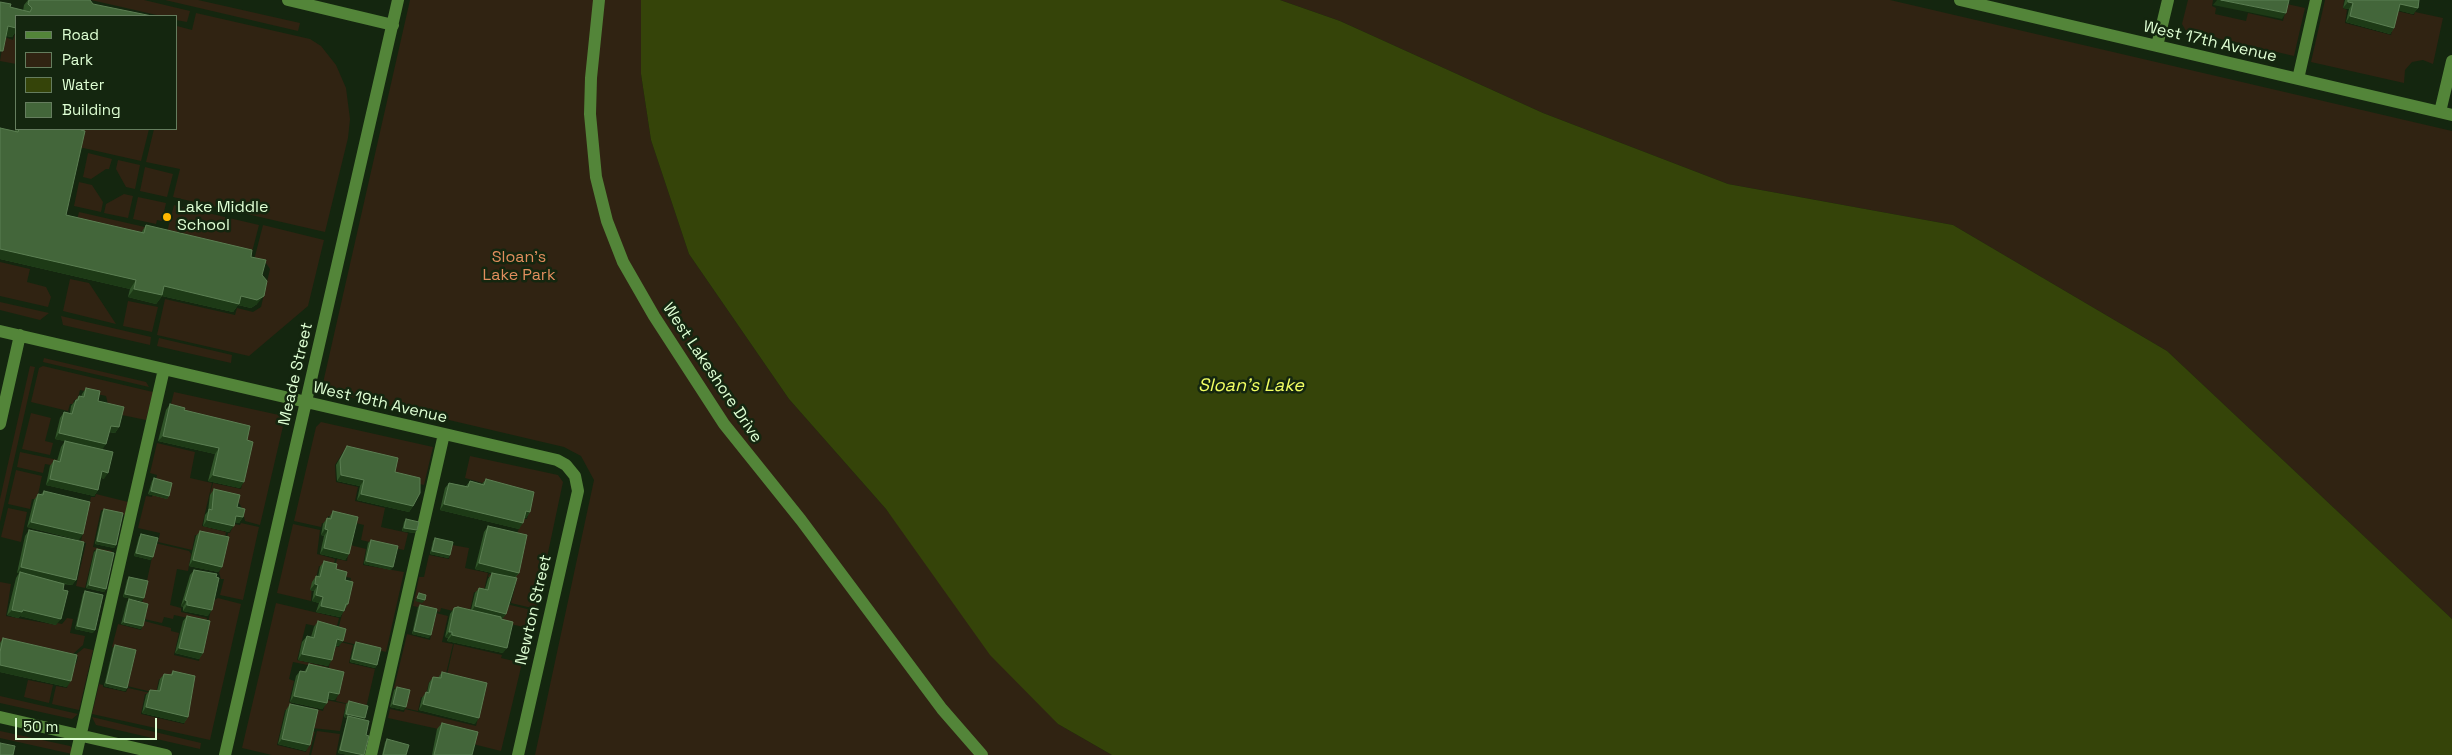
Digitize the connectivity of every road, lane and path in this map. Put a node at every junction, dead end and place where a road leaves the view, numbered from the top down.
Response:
1 (288, 0) edge
2 (398, 0) edge
3 (598, 0) edge
4 (1960, 0) edge
5 (2168, 0) edge
6 (2316, 0) edge
7 (393, 25) junction
8 (2157, 46) junction
9 (2452, 61) edge
10 (2298, 79) junction
11 (2446, 113) edge
12 (0, 331) edge
13 (20, 335) junction
14 (164, 369) junction
15 (306, 402) junction
16 (0, 424) edge
17 (444, 434) junction
18 (574, 473) joint
19 (0, 717) edge
20 (81, 735) junction
21 (76, 755) edge
22 (166, 755) edge
23 (225, 755) edge
24 (371, 755) edge
25 (518, 755) edge
26 (982, 755) edge

1 - 7 street
2 - 7 street, Meade Street
3 - 26 street, West Lakeshore Drive
4 - 8 street, West 17th Avenue
5 - 8 street
6 - 10 street
7 - 15 street, Meade Street
8 - 10 street, West 17th Avenue
9 - 11 street
10 - 11 street, West 17th Avenue
12 - 13 street, West 19th Avenue
13 - 14 street, West 19th Avenue
13 - 16 street
14 - 15 street, West 19th Avenue
14 - 20 street
15 - 17 street, West 19th Avenue
15 - 23 street, Meade Street
17 - 18 street, West 19th Avenue
17 - 24 street
18 - 25 street, Newton Street
19 - 20 street
20 - 21 street
20 - 22 street

